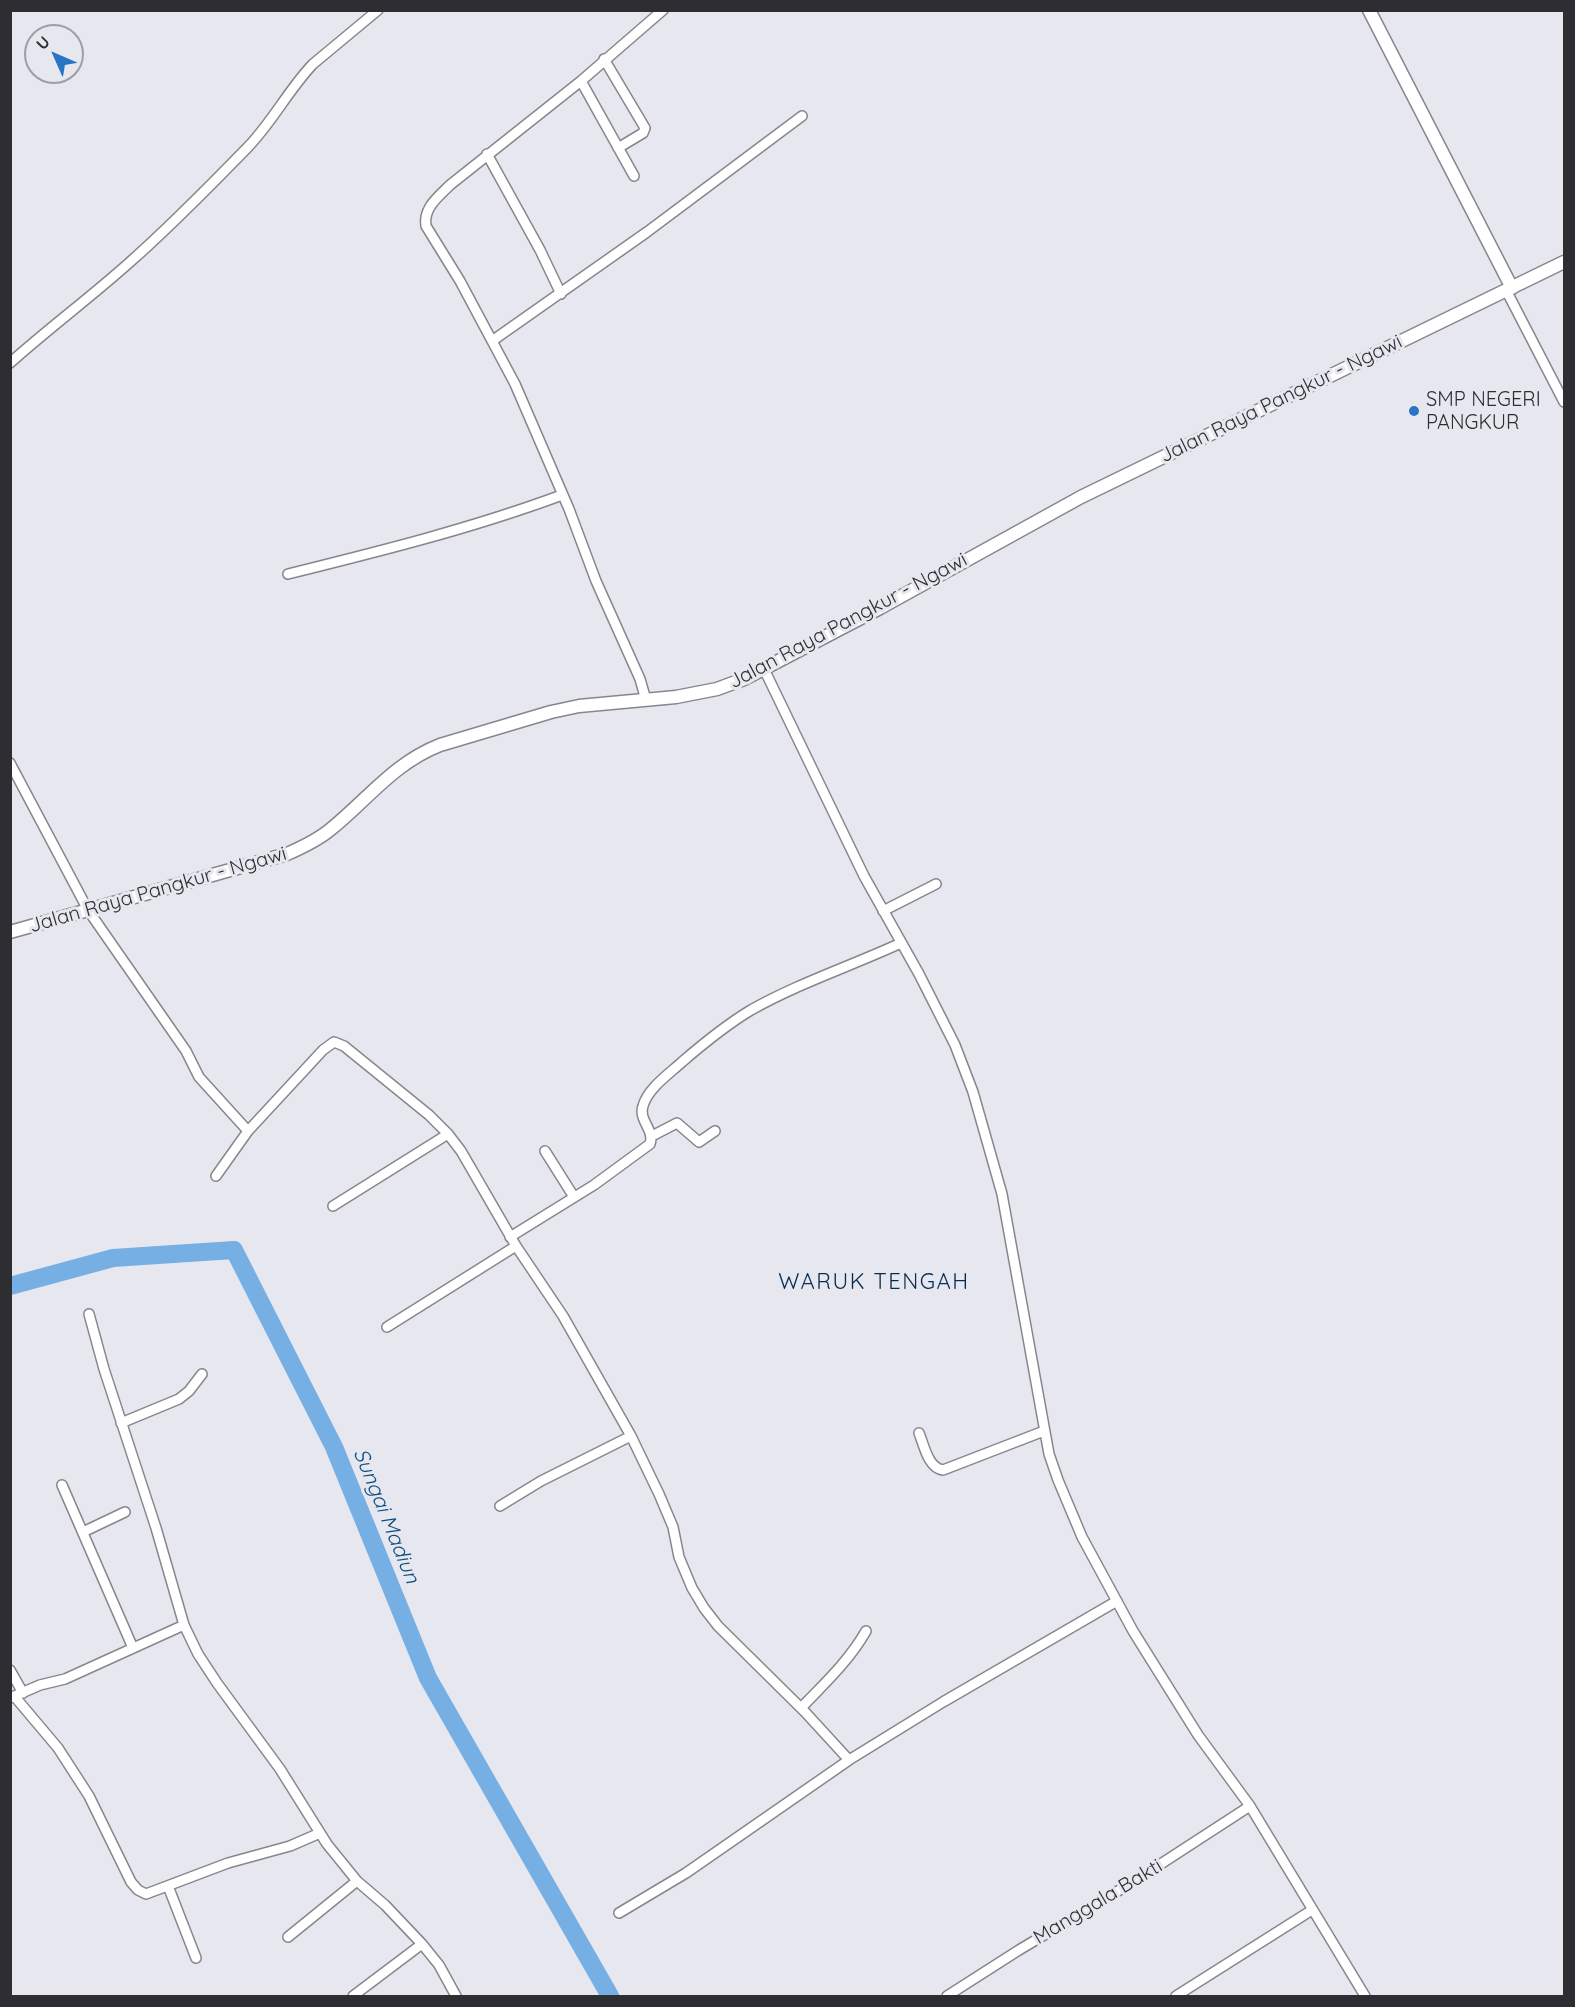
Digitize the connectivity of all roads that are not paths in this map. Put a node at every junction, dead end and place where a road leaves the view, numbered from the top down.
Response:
1 (378, 10) edge
2 (663, 10) edge
3 (1369, 10) edge
4 (604, 59) junction
5 (580, 81) junction
6 (802, 116) dead end
7 (618, 148) junction
8 (487, 154) junction
9 (634, 176) dead end
10 (1564, 262) edge
11 (1509, 289) junction
12 (561, 294) junction
13 (492, 341) junction
14 (10, 363) edge
15 (1564, 402) edge
16 (562, 495) junction
17 (288, 574) dead end
18 (764, 669) junction
19 (646, 700) junction
20 (10, 763) edge
21 (936, 884) dead end
22 (88, 910) junction
23 (883, 911) junction
24 (10, 932) edge
25 (901, 943) junction
26 (248, 1131) junction
27 (715, 1131) dead end
28 (448, 1134) junction
29 (652, 1136) junction
30 (545, 1151) dead end
31 (216, 1176) dead end
32 (574, 1197) junction
33 (333, 1206) dead end
34 (510, 1237) junction
35 (516, 1246) junction
36 (90, 1314) dead end
37 (387, 1327) dead end
38 (202, 1374) dead end
39 (121, 1423) junction
40 (1044, 1431) junction
41 (919, 1433) dead end
42 (631, 1436) junction
43 (62, 1485) dead end
44 (500, 1506) dead end
45 (125, 1512) dead end
46 (83, 1532) junction
47 (1117, 1601) junction
48 (184, 1625) junction
49 (866, 1631) dead end
50 (134, 1648) junction
51 (10, 1670) edge
52 (16, 1696) edge
53 (801, 1708) junction
54 (849, 1760) junction
55 (1250, 1806) junction
56 (320, 1833) junction
57 (357, 1881) junction
58 (168, 1886) junction
59 (1312, 1910) junction
60 (619, 1913) dead end
61 (288, 1937) dead end
62 (422, 1944) junction
63 (196, 1958) dead end
64 (353, 1996) edge
65 (456, 1996) edge
66 (947, 1996) edge
67 (1176, 1996) edge
68 (1365, 1996) edge

1 - 14 street
2 - 4 street
3 - 11 main road
4 - 5 street
4 - 7 street
5 - 7 street
5 - 8 street
6 - 12 street
7 - 9 street
8 - 12 street
8 - 13 street
10 - 11 main road, Jalan Raya Pangkur - Ngawi
11 - 15 street
11 - 18 main road, Jalan Raya Pangkur - Ngawi
12 - 13 street
13 - 16 street
16 - 17 street
16 - 19 street
18 - 19 main road, Jalan Raya Pangkur - Ngawi
18 - 23 street
19 - 22 main road, Jalan Raya Pangkur - Ngawi
20 - 22 street
21 - 23 street
22 - 24 main road, Jalan Raya Pangkur - Ngawi
22 - 26 street
23 - 25 street
25 - 29 street
25 - 40 street
26 - 28 street
26 - 31 street
27 - 29 street
28 - 33 street
28 - 34 street
29 - 32 street
30 - 32 street
32 - 34 street
34 - 35 street
35 - 37 street
35 - 42 street
36 - 39 street
38 - 39 street
39 - 48 street
40 - 41 street
40 - 47 street
42 - 44 street
42 - 53 street
43 - 46 street
45 - 46 street
46 - 50 street
47 - 54 street
47 - 55 street
48 - 50 street
48 - 56 street
49 - 53 street
50 - 52 street
51 - 52 street
52 - 58 street
53 - 54 street
54 - 60 street
55 - 59 street
55 - 66 street, Manggala Bakti
56 - 57 street
56 - 58 street
57 - 61 street
57 - 62 street
58 - 63 street
59 - 67 street
59 - 68 street
62 - 64 street
62 - 65 street

